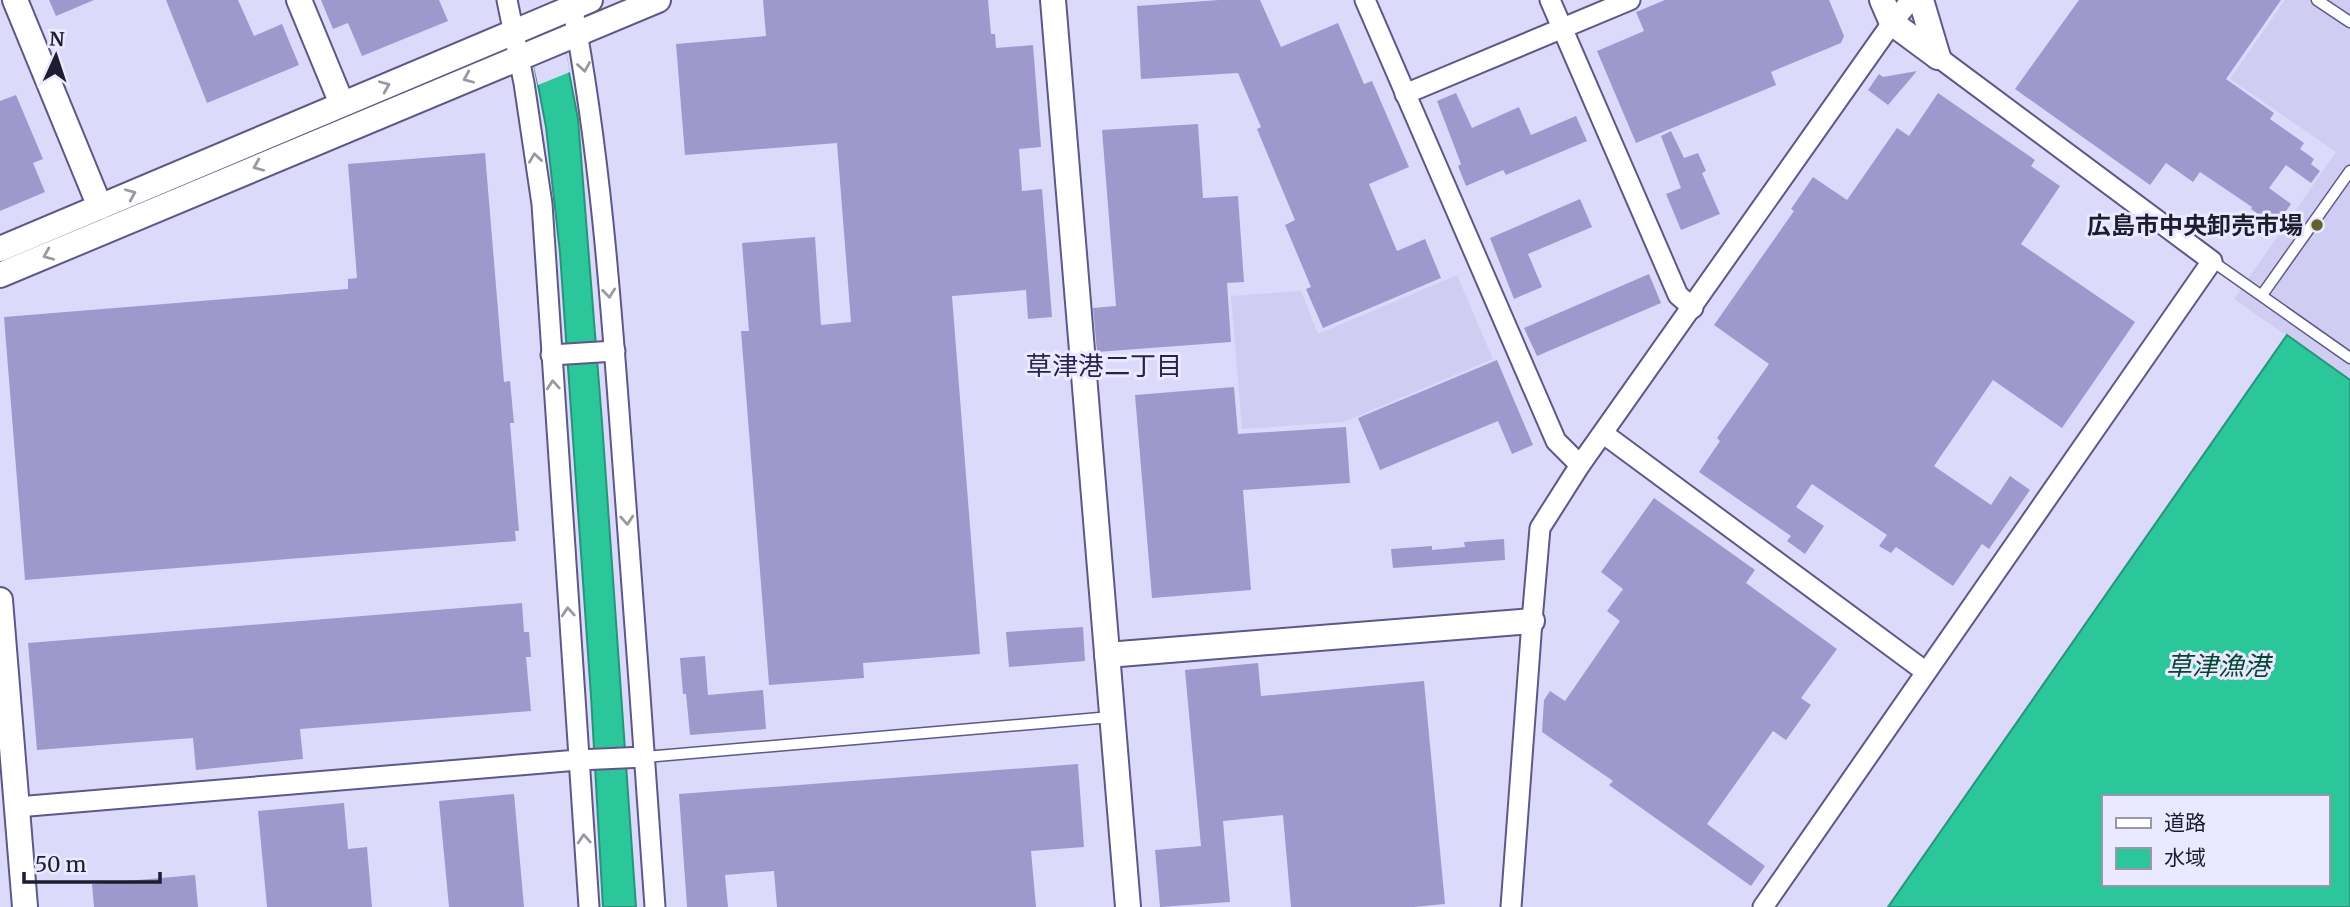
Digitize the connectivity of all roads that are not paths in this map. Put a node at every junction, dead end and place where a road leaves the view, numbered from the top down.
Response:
1 (15, 0) edge
2 (299, 0) edge
3 (506, 0) edge
4 (658, 0) edge
5 (1053, 0) edge
6 (1365, 0) edge
7 (1550, 0) edge
8 (1630, 0) edge
9 (1882, 0) edge
10 (1911, 0) edge
11 (1921, 0) edge
12 (2317, 0) edge
13 (573, 5) edge
14 (2350, 22) edge
15 (1892, 23) junction
16 (1562, 29) junction
17 (520, 30) junction
18 (570, 36) junction
19 (525, 55) junction
20 (1938, 57) junction
21 (1405, 94) junction
22 (342, 104) junction
23 (2350, 171) edge
24 (100, 207) junction
25 (0, 249) edge
26 (2212, 261) junction
27 (0, 275) edge
28 (2262, 295) junction
29 (1693, 308) junction
30 (608, 351) junction
31 (558, 354) junction
32 (2350, 358) edge
33 (1604, 434) junction
34 (1580, 466) junction
35 (0, 600) edge
36 (1532, 621) junction
37 (1107, 655) junction
38 (1926, 672) junction
39 (1112, 717) junction
40 (638, 758) junction
41 (584, 760) junction
42 (17, 807) junction
43 (25, 907) edge
44 (589, 907) edge
45 (655, 907) edge
46 (1128, 907) edge
47 (1511, 907) edge
48 (1763, 907) edge

1 - 24 street
2 - 22 street
3 - 17 street
4 - 18 street
5 - 37 street
6 - 21 street
7 - 16 street
8 - 16 street
9 - 15 street
10 - 15 street
11 - 20 street
12 - 14 lane
13 - 17 street
13 - 18 street
15 - 20 street
15 - 29 street
16 - 21 street
16 - 29 street
17 - 19 street
22 -> 17 street
18 - 19 street
18 -> 30 street
19 -> 27 street
31 -> 19 street
20 - 26 street
21 - 34 street
24 -> 22 street
23 - 28 lane
24 - 25 street
26 - 28 lane
26 - 38 street
28 - 32 lane
29 - 33 street
30 - 31 street
30 -> 40 street
41 -> 31 street
33 - 34 street
33 - 38 street
34 - 36 street
35 - 42 street
36 - 37 street
36 - 47 street
37 - 39 street
38 - 48 street
39 - 40 lane
39 - 46 street
40 - 41 street
40 - 45 street
41 - 42 street
44 -> 41 street
42 - 43 street

